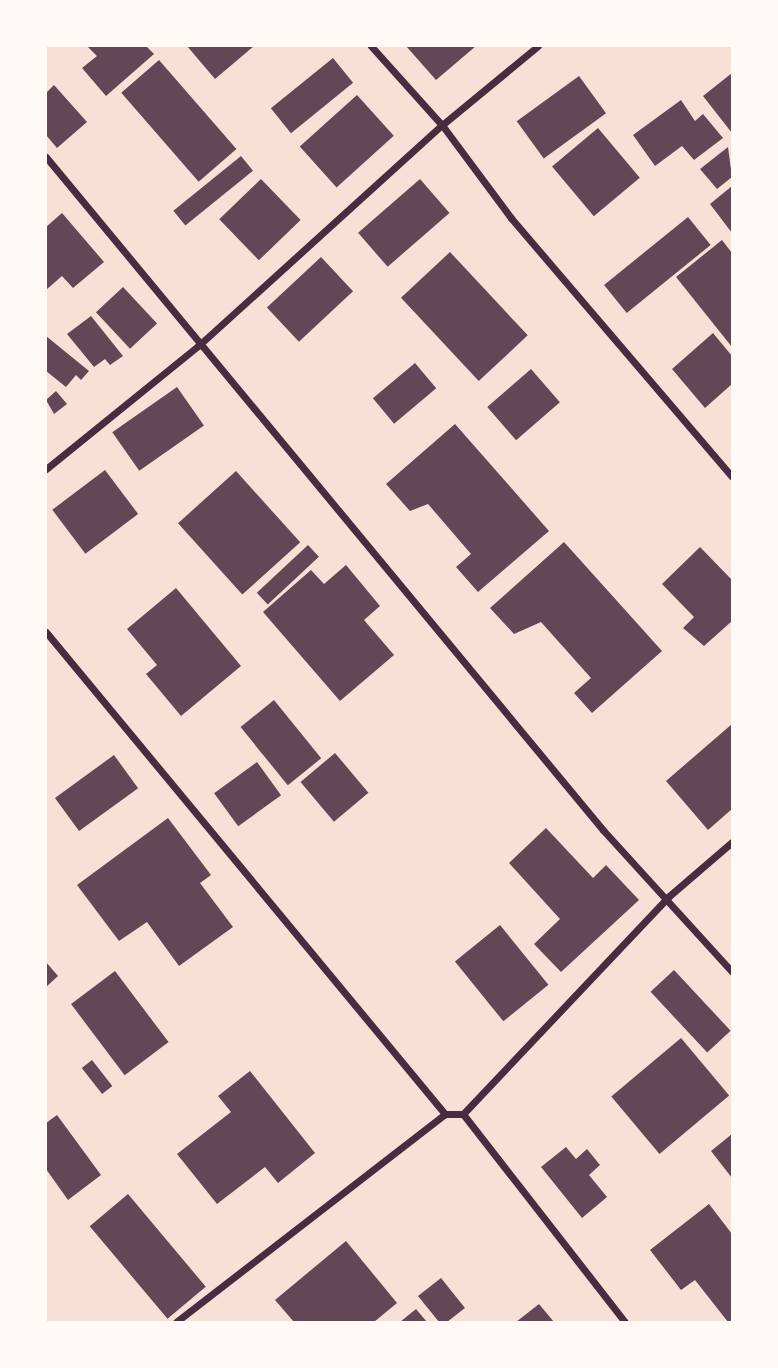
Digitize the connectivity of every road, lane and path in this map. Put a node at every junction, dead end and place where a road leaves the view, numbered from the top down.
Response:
1 (370, 46) edge
2 (538, 46) edge
3 (442, 125) junction
4 (46, 157) edge
5 (198, 346) junction
6 (46, 469) edge
7 (733, 477) edge
8 (46, 632) edge
9 (733, 842) edge
10 (668, 897) junction
11 (733, 972) edge
12 (445, 1114) junction
13 (463, 1114) junction
14 (176, 1322) edge
15 (625, 1322) edge

1 - 3 street
2 - 3 street
3 - 5 street
3 - 7 street
4 - 5 street
5 - 6 street
5 - 10 street
8 - 12 street
9 - 10 street
10 - 11 street
10 - 13 street
12 - 13 street
12 - 14 street
13 - 15 street

